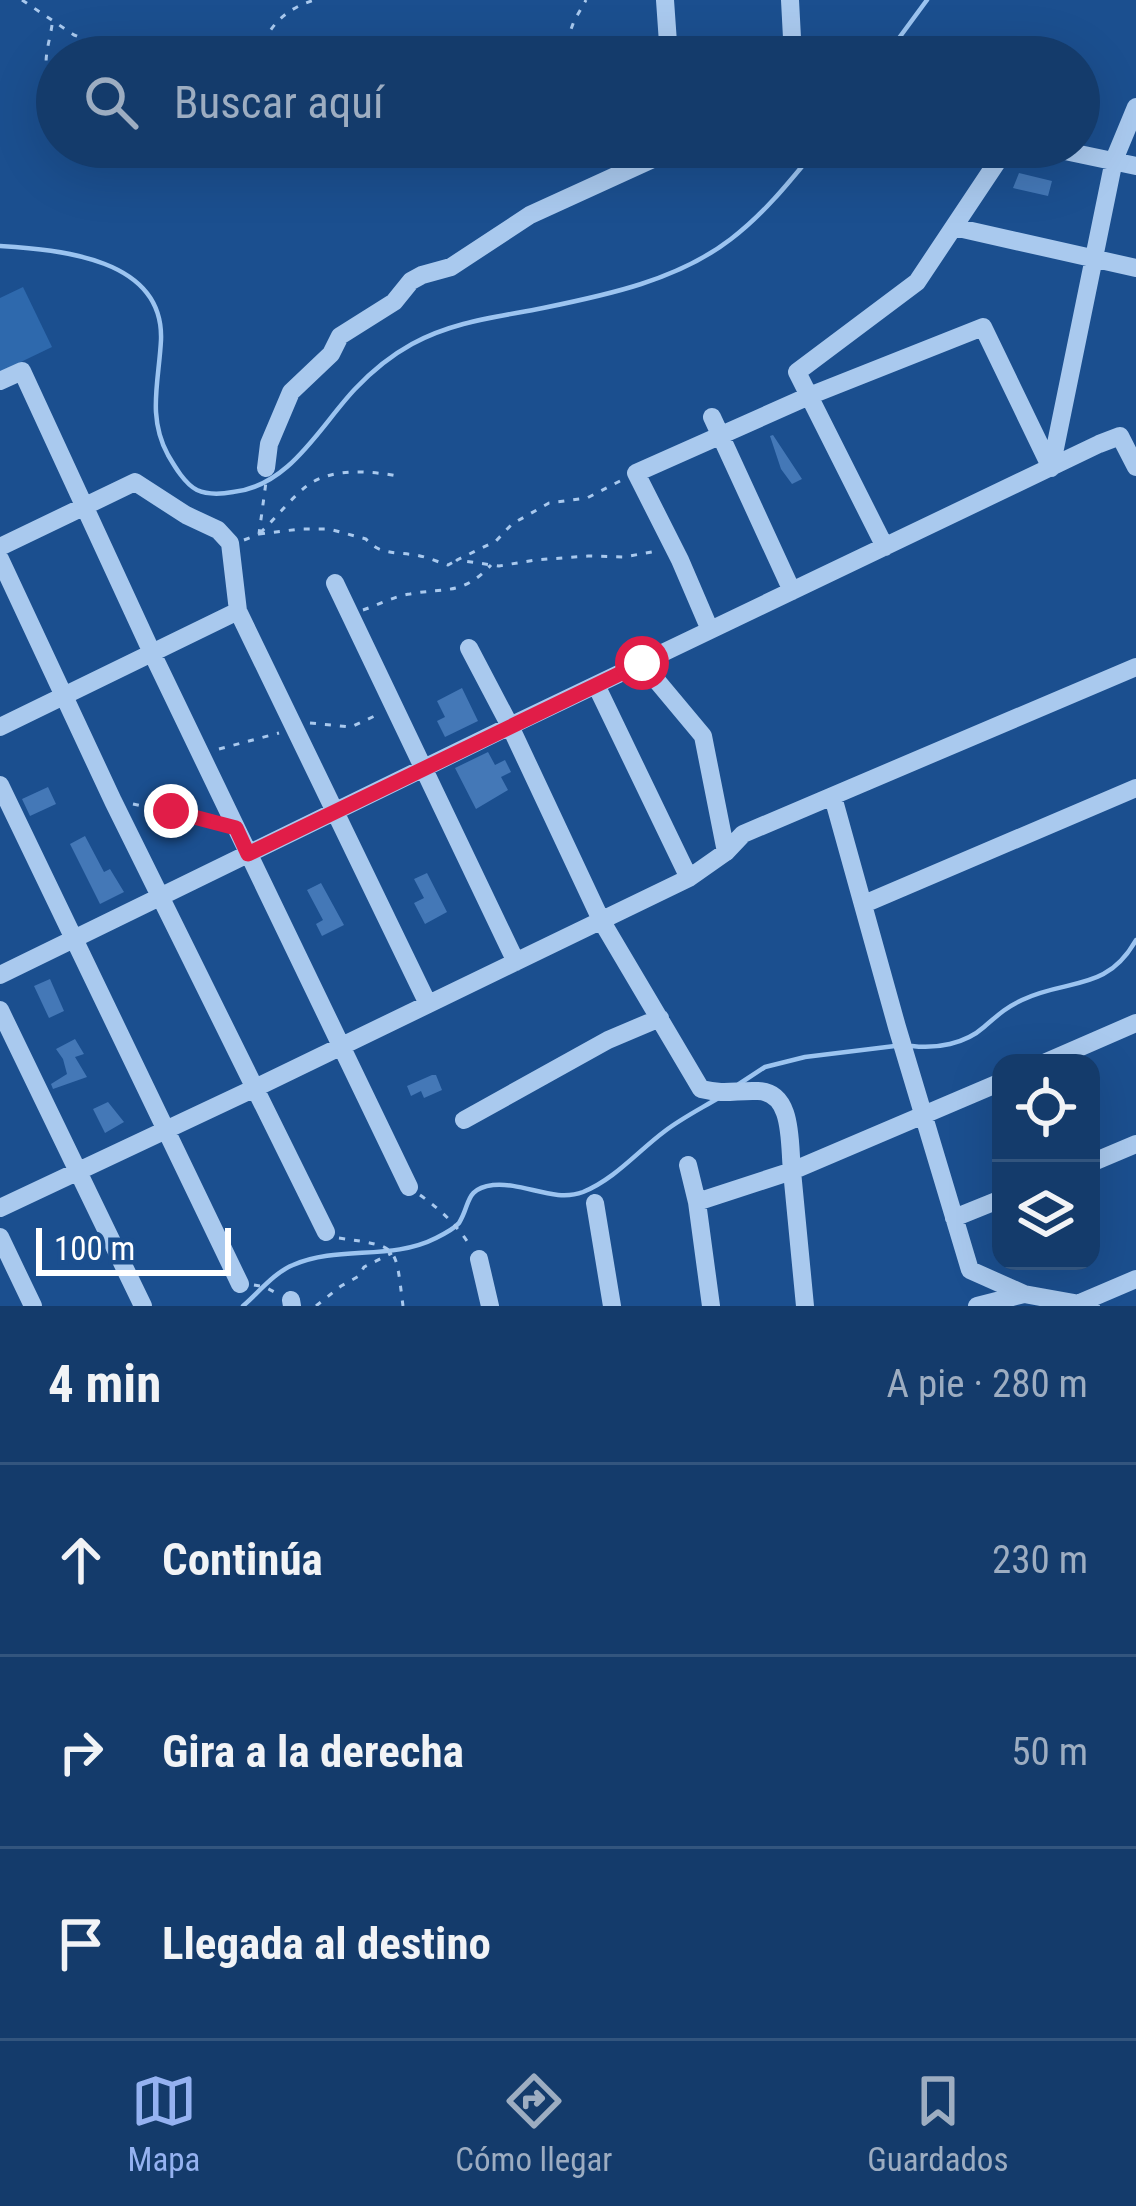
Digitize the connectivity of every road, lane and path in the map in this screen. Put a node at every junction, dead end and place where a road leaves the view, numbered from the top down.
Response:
1 (22, 0) edge
2 (315, 0) edge
3 (586, 0) edge
4 (665, 0) edge
5 (790, 0) edge
6 (52, 23) junction
7 (49, 36) edge
8 (77, 36) edge
9 (267, 36) edge
10 (568, 36) edge
11 (668, 36) edge
12 (792, 36) edge
13 (1136, 107) edge
14 (1100, 157) edge
15 (1114, 160) junction
16 (1136, 166) edge
17 (632, 168) edge
18 (993, 168) edge
19 (954, 226) junction
20 (1093, 259) junction
21 (1136, 268) edge
22 (0, 381) edge
23 (809, 396) junction
24 (716, 426) junction
25 (1051, 467) junction
26 (1136, 467) edge
27 (266, 468) dead end
28 (636, 473) junction
29 (402, 477) dead end
30 (264, 491) dead end
31 (85, 507) junction
32 (259, 534) junction
33 (230, 543) junction
34 (0, 547) edge
35 (885, 547) junction
36 (0, 559) edge
37 (457, 560) junction
38 (680, 560) junction
39 (491, 565) junction
40 (335, 584) dead end
41 (792, 591) junction
42 (238, 611) junction
43 (350, 615) junction
44 (710, 630) junction
45 (469, 648) dead end
46 (153, 655) junction
47 (642, 663) junction
48 (1136, 667) edge
49 (596, 685) junction
50 (64, 697) junction
51 (394, 708) junction
52 (293, 725) junction
53 (510, 726) junction
54 (0, 727) edge
55 (200, 753) junction
56 (423, 768) junction
57 (0, 785) edge
58 (1136, 788) edge
59 (833, 797) junction
60 (113, 800) junction
61 (336, 811) junction
62 (236, 828) junction
63 (726, 852) junction
64 (248, 854) junction
65 (688, 878) junction
66 (160, 897) junction
67 (864, 904) junction
68 (602, 920) junction
69 (73, 939) junction
70 (516, 962) junction
71 (0, 975) edge
72 (428, 1004) junction
73 (0, 1010) edge
74 (660, 1018) junction
75 (1136, 1023) edge
76 (343, 1045) junction
77 (1065, 1054) edge
78 (992, 1086) edge
79 (253, 1089) junction
80 (924, 1116) junction
81 (464, 1120) dead end
82 (165, 1129) junction
83 (1136, 1144) edge
84 (1093, 1162) edge
85 (688, 1165) dead end
86 (78, 1171) junction
87 (792, 1171) junction
88 (409, 1186) joint
89 (697, 1202) junction
90 (596, 1203) dead end
91 (992, 1203) edge
92 (0, 1208) edge
93 (954, 1218) junction
94 (326, 1232) joint
95 (0, 1237) edge
96 (392, 1252) junction
97 (479, 1259) joint
98 (1136, 1279) edge
99 (240, 1284) joint
100 (1024, 1294) junction
101 (291, 1303) edge
102 (1086, 1304) edge
103 (33, 1306) edge
104 (143, 1306) edge
105 (316, 1306) edge
106 (404, 1306) edge
107 (490, 1306) edge
108 (612, 1306) edge
109 (711, 1306) edge
110 (805, 1306) edge
111 (977, 1306) edge

1 - 6 path
2 - 9 path
3 - 10 path
4 - 11 street
5 - 12 street
6 - 7 path
6 - 8 path
13 - 15 street
14 - 15 street
15 - 16 street
15 - 20 street
17 - 27 street
18 - 19 street
19 - 20 street
19 - 23 street
20 - 21 street
20 - 25 street
22 - 31 street
23 - 24 street
23 - 25 street
23 - 35 street
24 - 28 street
24 - 41 street
25 - 26 street
25 - 35 street
28 - 37 path
28 - 38 street
29 - 32 path
30 - 32 path
31 - 33 street
31 - 34 street
31 - 46 street
32 - 33 path
32 - 37 path
33 - 42 street
35 - 41 street
36 - 50 street
37 - 39 path
38 - 39 path
38 - 44 street
39 - 43 path
40 - 43 street
41 - 44 street
42 - 46 street
42 - 52 street
43 - 51 street
44 - 47 street
45 - 53 street
46 - 50 street
46 - 55 street
47 - 49 street
47 - 63 street
48 - 59 street
49 - 53 street
49 - 65 street
50 - 54 street
50 - 60 street
51 - 52 path
51 - 56 street
52 - 55 path
52 - 61 street
53 - 56 street
53 - 68 street
55 - 62 street
56 - 61 street
56 - 70 street
57 - 69 street
58 - 67 street
59 - 63 street
59 - 67 street
60 - 62 path
60 - 66 street
61 - 64 street
61 - 72 street
62 - 64 street
63 - 65 street
64 - 66 street
64 - 76 street
65 - 68 street
66 - 69 street
66 - 79 street
67 - 80 street
68 - 70 street
68 - 74 street
69 - 71 street
69 - 82 street
70 - 72 street
72 - 76 street
73 - 86 street
74 - 81 street
74 - 87 street
75 - 77 street
76 - 79 street
76 - 88 street
78 - 80 street
79 - 82 street
79 - 94 street
80 - 87 street
80 - 93 street
82 - 86 street
82 - 99 street
83 - 84 street
85 - 89 street
86 - 92 street
86 - 104 street
87 - 89 street
87 - 110 street
88 - 97 path
89 - 109 street
90 - 108 street
91 - 93 street
93 - 100 street
94 - 96 path
95 - 103 street
96 - 105 path
96 - 106 path
97 - 107 street
98 - 102 street
99 - 101 path
100 - 102 street
100 - 111 street

